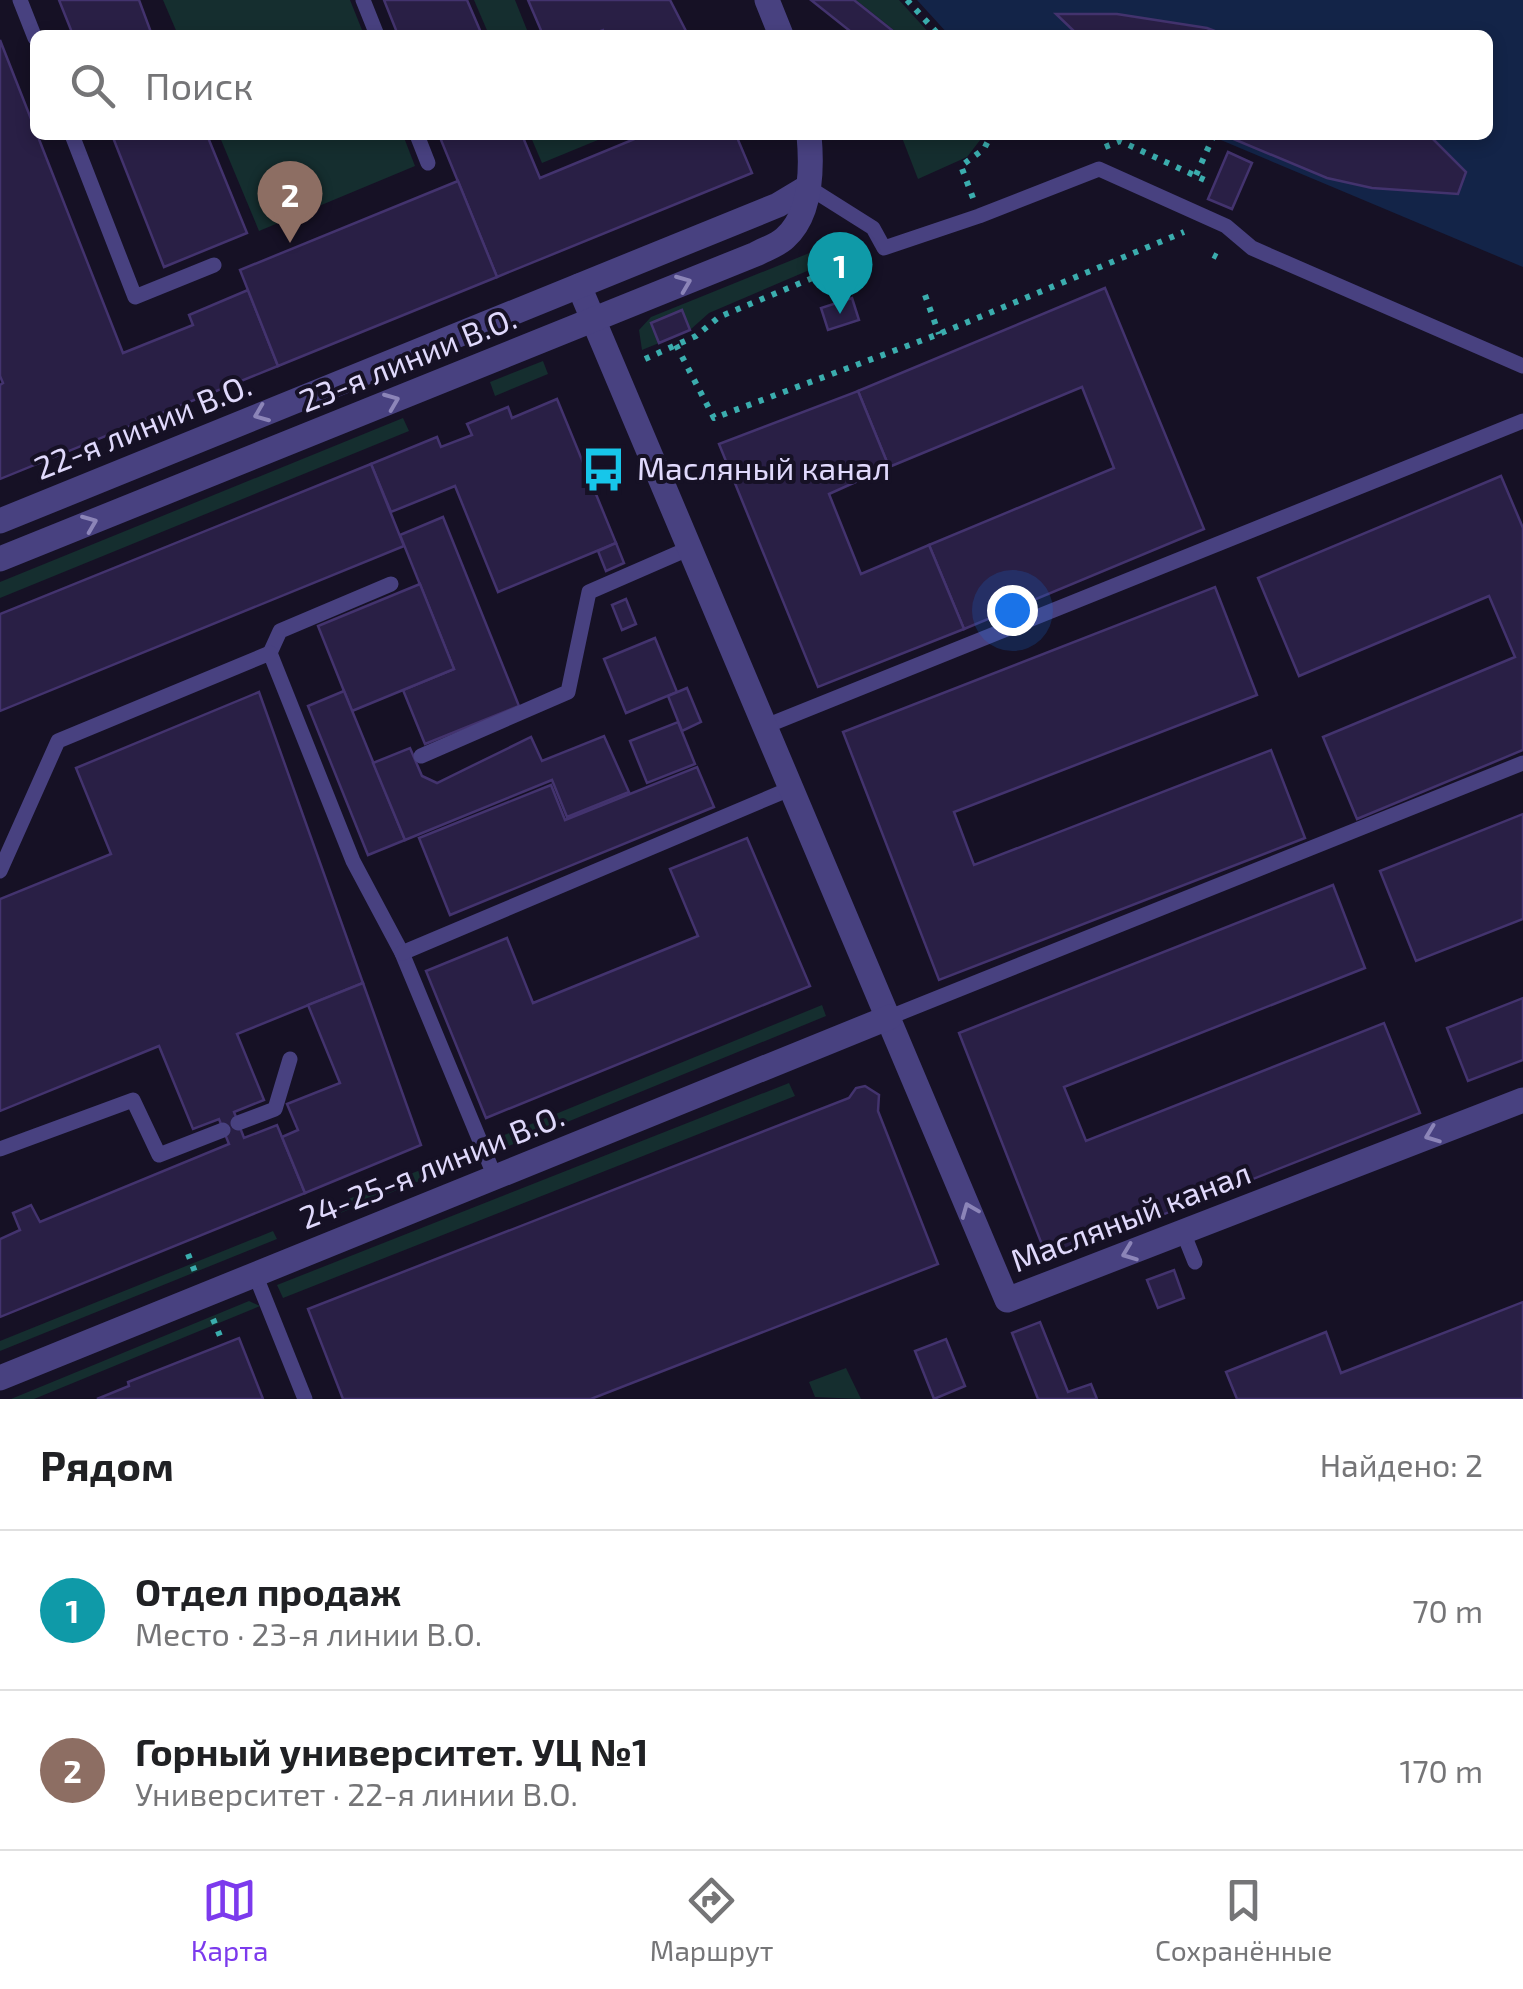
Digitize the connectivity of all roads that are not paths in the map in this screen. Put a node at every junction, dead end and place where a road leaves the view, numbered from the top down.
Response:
1 (20, 0) edge
2 (362, 0) edge
3 (766, 0) edge
4 (32, 30) edge
5 (374, 30) edge
6 (779, 30) edge
7 (74, 140) edge
8 (419, 140) edge
9 (810, 140) edge
10 (428, 163) dead end
11 (808, 187) junction
12 (214, 264) dead end
13 (579, 286) junction
14 (593, 320) junction
15 (1523, 366) edge
16 (1523, 421) edge
17 (0, 521) edge
18 (690, 548) junction
19 (0, 559) edge
20 (391, 584) dead end
21 (270, 654) junction
22 (766, 726) junction
23 (421, 756) dead end
24 (1523, 763) edge
25 (792, 788) junction
26 (0, 871) edge
27 (402, 953) junction
28 (890, 1017) junction
29 (290, 1058) dead end
30 (1523, 1100) edge
31 (0, 1150) edge
32 (495, 1177) junction
33 (1184, 1232) junction
34 (1195, 1262) dead end
35 (254, 1274) junction
36 (0, 1378) edge
37 (305, 1399) edge

1 - 4 lane
2 - 5 lane
3 - 6 street
7 - 12 lane
8 - 10 lane
9 - 11 street
11 - 13 street, 22-я линии В.О.
14 -> 11 street, 23-я линии В.О.
11 - 15 lane
13 - 14 street, Масляный канал
13 -> 17 street, 22-я линии В.О.
14 - 18 street, Масляный канал
19 -> 14 street, 23-я линии В.О.
16 - 22 lane
18 - 22 street, Масляный канал
18 - 23 lane
20 - 21 lane
21 - 26 lane
21 - 27 lane
22 - 25 street, Масляный канал
24 - 28 lane
25 - 27 lane
25 - 28 street, Масляный канал
27 - 32 lane
28 - 32 street, 24-25-я линии В.О.
33 -> 28 street, Масляный канал
29 - 31 lane
30 -> 33 street, Масляный канал
32 - 35 street, 24-25-я линии В.О.
33 - 34 lane
35 - 36 street, 24-25-я линии В.О.
35 - 37 lane

